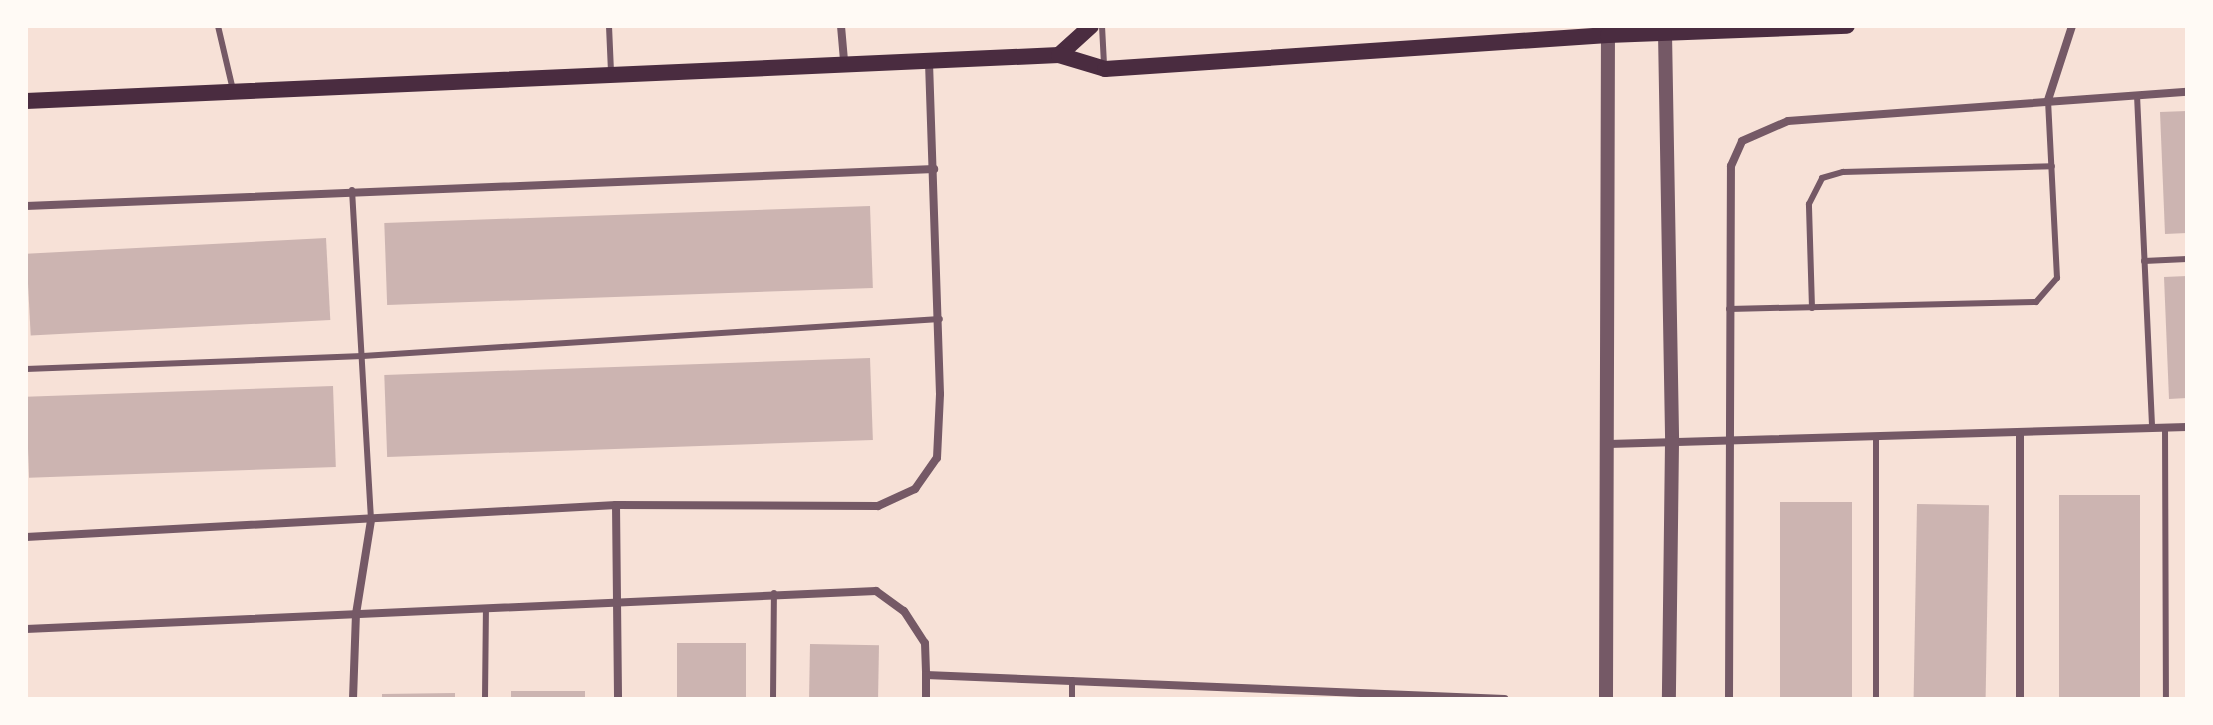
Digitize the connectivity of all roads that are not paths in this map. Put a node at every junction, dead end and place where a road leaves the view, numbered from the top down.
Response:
1 (218, 26) edge
2 (609, 26) edge
3 (841, 26) edge
4 (1091, 26) edge
5 (1102, 26) edge
6 (1847, 26) edge
7 (2072, 26) edge
8 (1658, 29) edge
9 (1613, 30) edge
10 (1059, 55) junction
11 (929, 61) junction
12 (844, 64) junction
13 (1105, 69) junction
14 (611, 76) junction
15 (2187, 92) edge
16 (234, 93) junction
17 (2137, 95) junction
18 (2048, 100) junction
19 (26, 101) edge
20 (2052, 166) junction
21 (934, 169) junction
22 (352, 190) junction
23 (26, 206) edge
24 (2187, 259) edge
25 (2144, 261) junction
26 (1812, 308) junction
27 (1729, 309) junction
28 (940, 319) junction
29 (363, 356) junction
30 (26, 369) edge
31 (2165, 427) junction
32 (2187, 427) edge
33 (2152, 428) junction
34 (2020, 432) junction
35 (1876, 436) junction
36 (1728, 441) junction
37 (1672, 443) junction
38 (1609, 444) junction
39 (616, 505) junction
40 (371, 520) junction
41 (26, 537) edge
42 (774, 593) junction
43 (618, 603) junction
44 (486, 609) junction
45 (356, 614) junction
46 (26, 629) edge
47 (926, 675) junction
48 (1072, 680) junction
49 (1231, 686) junction
50 (1368, 696) edge
51 (353, 699) edge
52 (485, 699) edge
53 (618, 699) edge
54 (773, 699) edge
55 (926, 699) edge
56 (1072, 699) edge
57 (1230, 699) edge
58 (1505, 699) edge
59 (1606, 699) edge
60 (1669, 699) edge
61 (1729, 699) edge
62 (1876, 699) edge
63 (2020, 699) edge
64 (2166, 699) edge

1 - 16 lane
2 - 14 lane
3 - 12 street
4 - 10 main road
5 - 13 lane
6 - 8 main road
7 - 18 street
8 - 9 main road
8 - 37 street
9 - 13 main road
9 - 38 street
10 - 11 main road
10 - 13 main road
11 - 12 main road
11 - 21 street
12 - 14 main road
14 - 16 main road
15 - 17 street
16 - 19 main road
17 - 18 street
17 - 25 lane
18 - 20 lane
18 - 27 street
20 - 26 lane
20 - 26 lane
21 - 22 street
21 - 28 street
22 - 23 street
22 - 29 lane
24 - 25 lane
25 - 33 lane
26 - 27 lane
27 - 36 street
28 - 29 lane
28 - 39 street
29 - 30 lane
29 - 40 lane
31 - 32 street
31 - 33 street
31 - 64 lane
33 - 34 street
34 - 35 street
34 - 63 street
35 - 36 street
35 - 62 lane
36 - 37 street
36 - 61 street
37 - 38 street
37 - 60 street
38 - 59 street
39 - 40 street
39 - 43 street
40 - 41 street
40 - 45 street
42 - 43 street
42 - 47 street
42 - 54 lane
43 - 44 street
43 - 53 street
44 - 45 street
44 - 52 lane
45 - 46 street
45 - 51 street
47 - 48 street
47 - 55 street
48 - 49 street
48 - 56 lane
49 - 50 street
49 - 57 street
50 - 58 street

